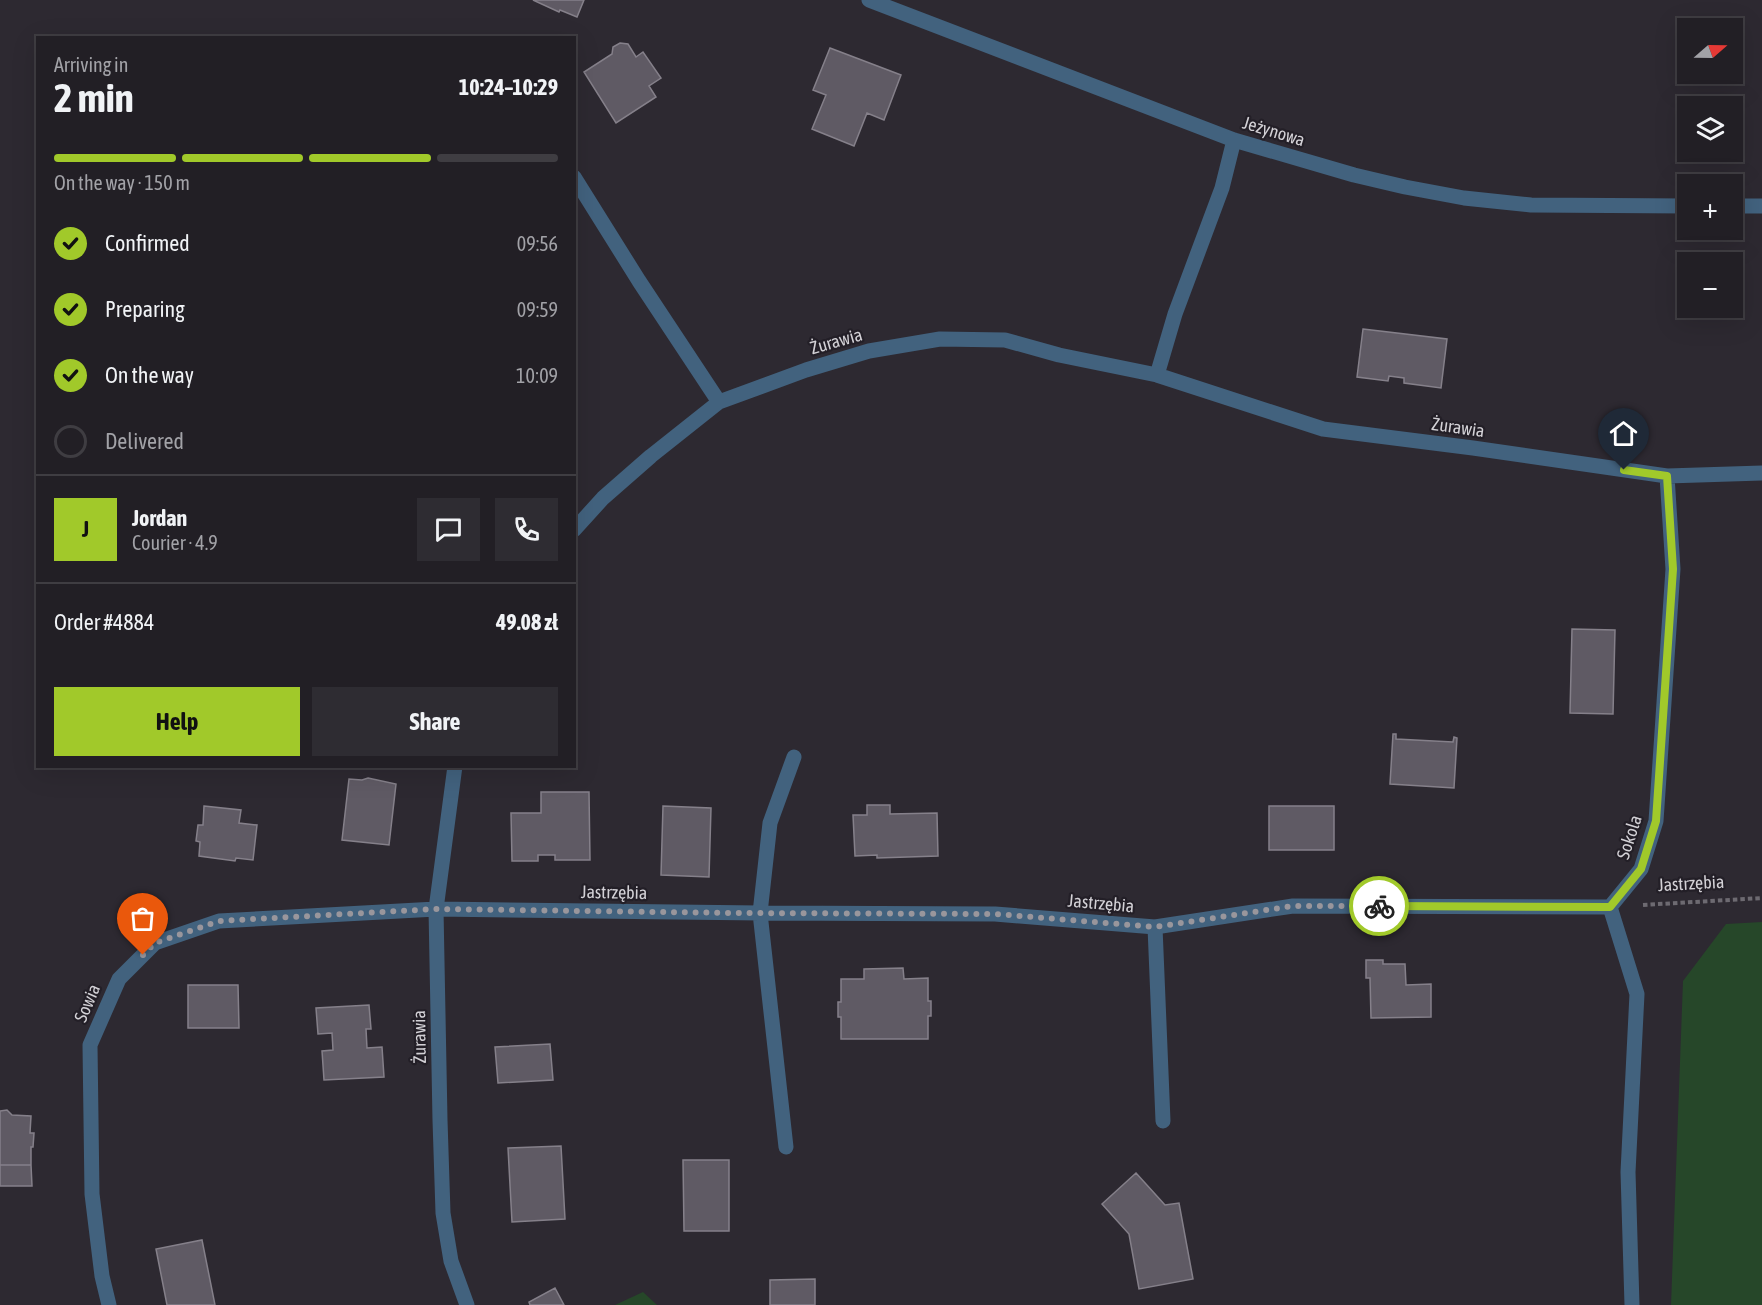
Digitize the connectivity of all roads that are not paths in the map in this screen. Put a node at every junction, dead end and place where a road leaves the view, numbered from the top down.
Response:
1 (869, 0) edge
2 (1234, 140) junction
3 (576, 180) edge
4 (1677, 206) edge
5 (1743, 206) edge
6 (1762, 206) edge
7 (1157, 375) junction
8 (719, 402) junction
9 (1762, 473) edge
10 (1667, 476) junction
11 (576, 528) edge
12 (795, 758) dead end
13 (455, 768) edge
14 (1610, 907) junction
15 (436, 909) junction
16 (760, 913) junction
17 (1155, 927) junction
18 (1163, 1121) dead end
19 (786, 1148) dead end
20 (109, 1305) edge
21 (467, 1305) edge
22 (1632, 1305) edge

1 - 2 street, Jeżynowa
2 - 4 street, Jeżynowa
2 - 7 street
3 - 8 street
5 - 6 street
7 - 8 street, Żurawia
7 - 10 street, Żurawia
8 - 11 street, Żurawia
9 - 10 street, Żurawia
10 - 14 street, Sokola
12 - 16 street
13 - 15 street, Żurawia
14 - 17 street, Jastrzębia
14 - 22 street
15 - 16 street, Jastrzębia
15 - 20 street, Sowia
15 - 21 street, Żurawia
16 - 17 street, Jastrzębia
16 - 19 street
17 - 18 street

